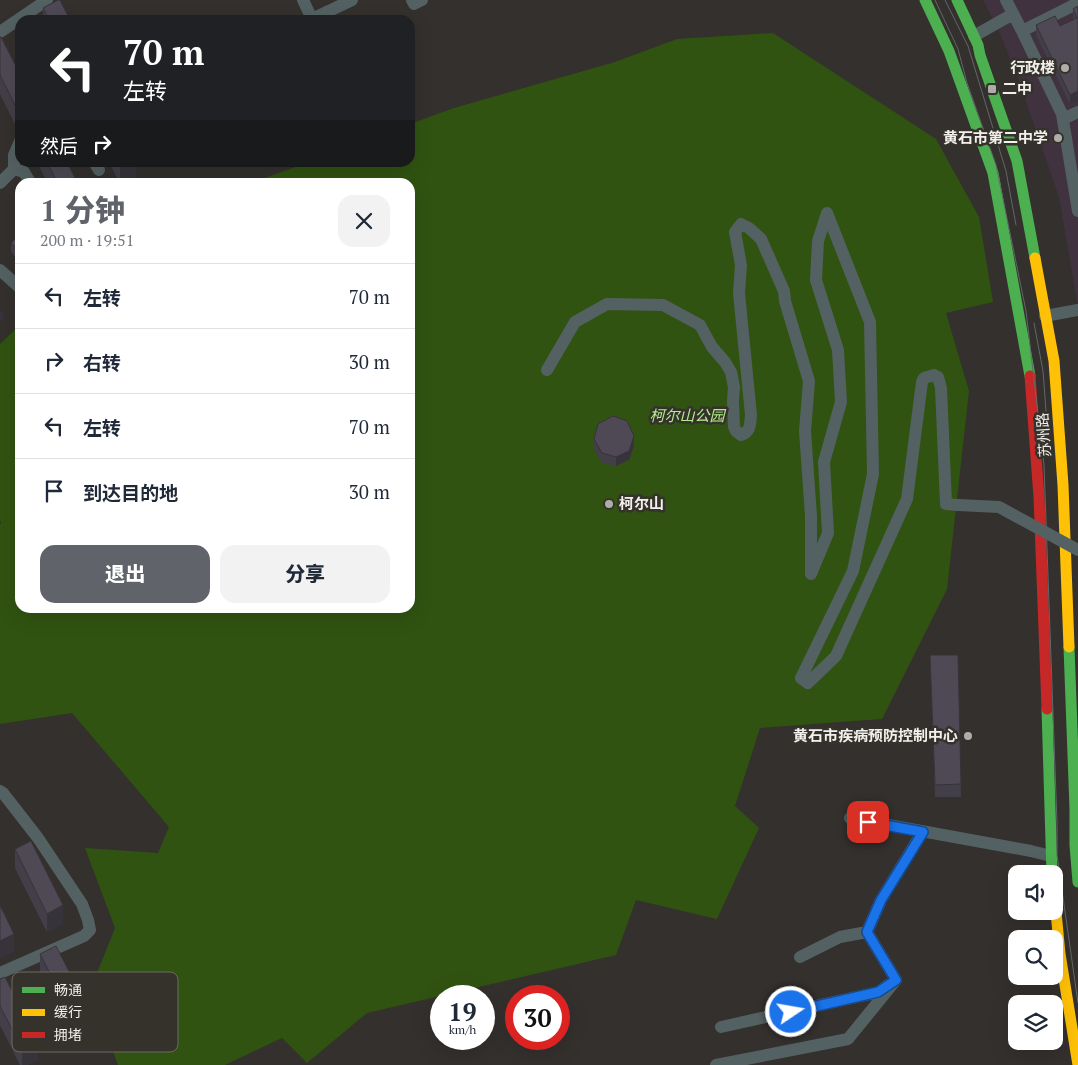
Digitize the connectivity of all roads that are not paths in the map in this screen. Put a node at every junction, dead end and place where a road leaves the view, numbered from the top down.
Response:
1 (47, 0) edge
2 (303, 0) edge
3 (352, 0) edge
4 (412, 0) edge
5 (422, 0) edge
6 (925, 0) edge
7 (957, 0) edge
8 (1006, 0) edge
9 (1078, 3) edge
10 (1013, 14) junction
11 (25, 15) edge
12 (310, 15) edge
13 (320, 15) edge
14 (15, 22) edge
15 (1022, 31) junction
16 (0, 32) edge
17 (974, 36) junction
18 (1078, 112) edge
19 (1063, 119) junction
20 (15, 154) edge
21 (14, 169) junction
22 (28, 178) edge
23 (0, 183) edge
24 (1078, 211) edge
25 (0, 270) edge
26 (15, 284) edge
27 (1078, 310) edge
28 (1045, 316) junction
29 (547, 370) dead end
30 (1078, 550) edge
31 (0, 791) edge
32 (850, 818) dead end
33 (923, 832) junction
34 (1050, 856) junction
35 (1051, 865) edge
36 (1078, 882) edge
37 (1057, 920) edge
38 (867, 932) junction
39 (800, 957) dead end
40 (0, 973) edge
41 (896, 980) junction
42 (721, 1027) dead end
43 (716, 1065) edge
44 (1078, 1065) edge

1 - 11 street
2 - 12 street
3 - 13 street
4 - 5 street
6 - 34 main road, 苏州路
7 - 17 main road, 苏州路
8 - 10 street
9 - 15 street
10 - 15 street
10 - 17 street
14 - 16 street
15 - 19 street
17 - 28 main road, 苏州路
18 - 19 street
19 - 24 street
20 - 21 street
21 - 22 street
21 - 23 street
25 - 26 street
27 - 28 street
28 - 36 main road, 苏州路
29 - 30 street, bridge
31 - 40 street
32 - 33 street
33 - 34 street
33 - 38 street
34 - 35 main road, 苏州路
37 - 44 main road
38 - 39 street
38 - 41 street
41 - 42 street
41 - 43 street

